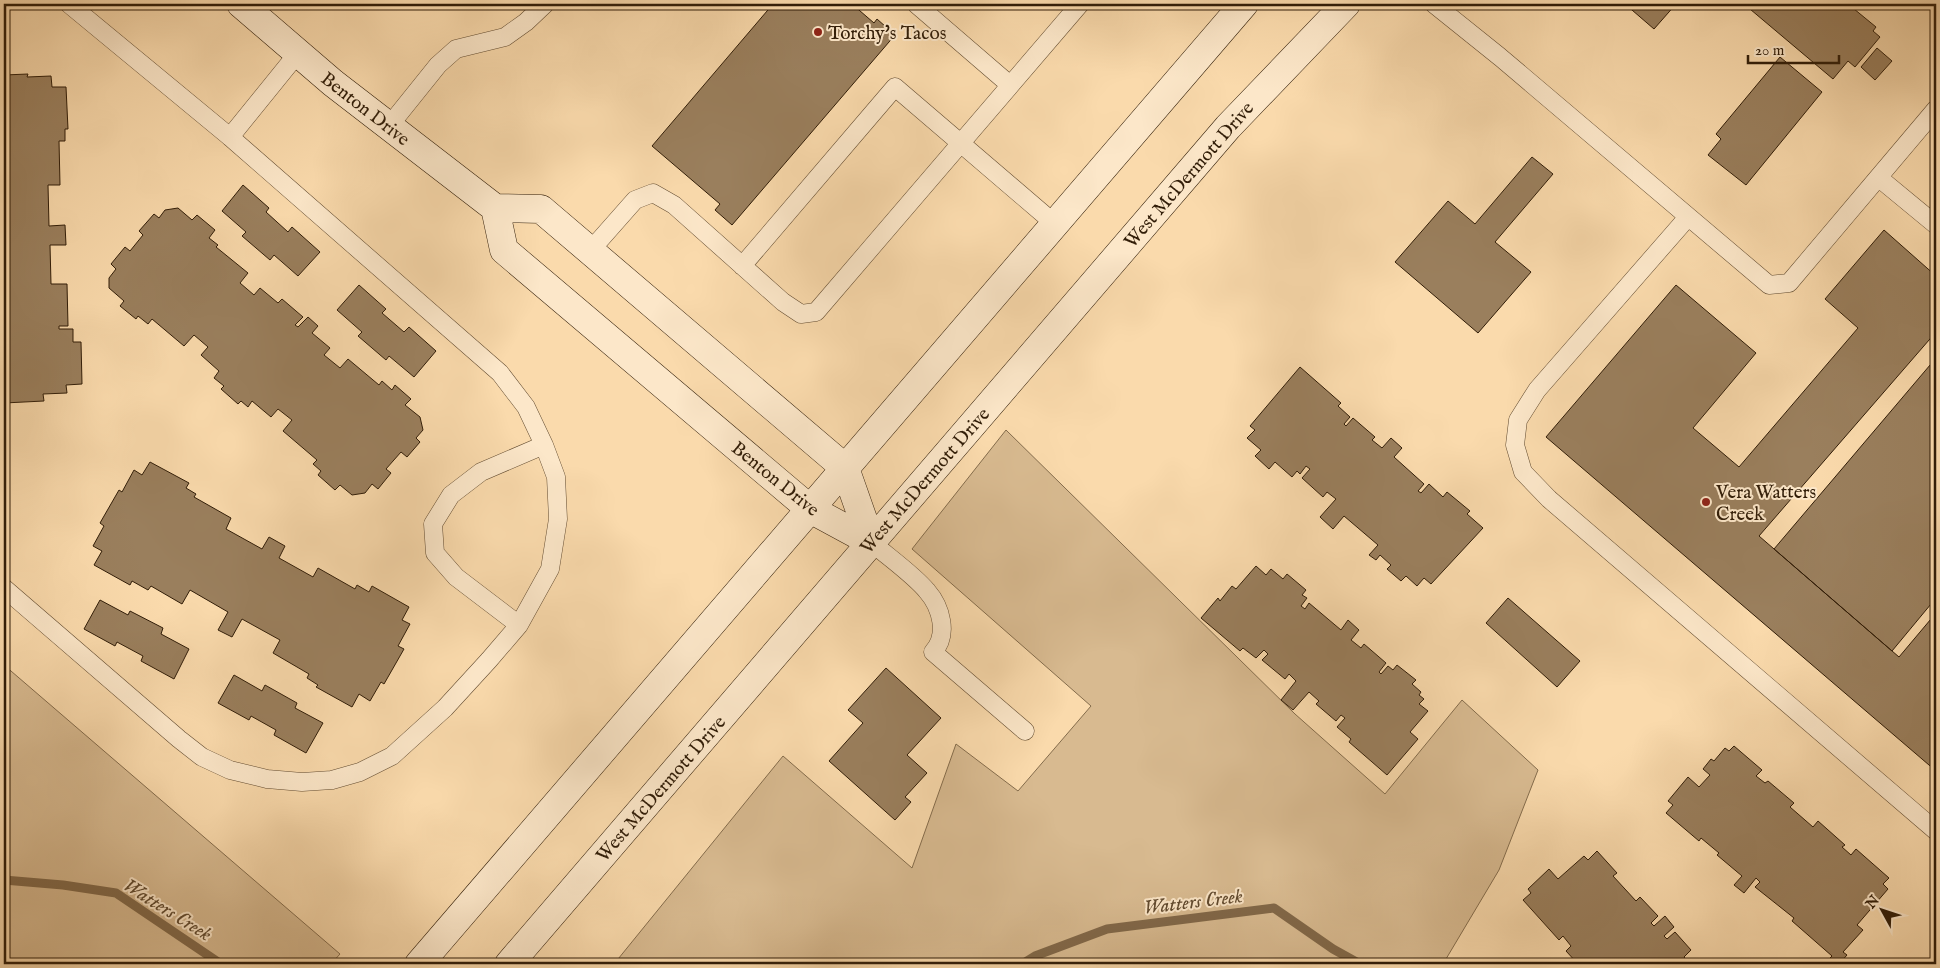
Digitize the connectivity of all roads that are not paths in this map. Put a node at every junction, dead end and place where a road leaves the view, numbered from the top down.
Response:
1 (69, 4) edge
2 (241, 4) edge
3 (916, 4) edge
4 (1080, 4) edge
5 (1244, 4) edge
6 (1346, 4) edge
7 (1434, 4) edge
8 (542, 5) edge
9 (298, 53) junction
10 (1010, 85) junction
11 (1936, 109) edge
12 (389, 126) junction
13 (230, 137) junction
14 (960, 143) junction
15 (1879, 178) junction
16 (495, 208) junction
17 (1688, 217) junction
18 (1055, 224) junction
19 (1936, 226) edge
20 (590, 251) junction
21 (742, 266) junction
22 (544, 445) junction
23 (845, 468) junction
24 (810, 510) junction
25 (870, 542) junction
26 (4, 588) edge
27 (518, 625) junction
28 (1025, 731) dead end
29 (1936, 831) edge
30 (420, 964) edge
31 (510, 964) edge

1 - 13 lane
2 - 9 main road, Benton Drive
3 - 10 lane
4 - 10 lane
5 - 18 main road
6 - 25 main road, West McDermott Drive
7 - 17 lane
8 - 12 lane
9 - 12 main road, Benton Drive
9 - 13 lane
10 - 14 lane
11 - 15 lane
12 - 16 main road, Benton Drive
13 - 22 lane
14 - 18 lane
14 - 21 lane
14 - 21 lane
15 - 17 lane
15 - 19 lane
16 - 20 main road
16 - 24 main road, Benton Drive
17 - 29 lane
18 - 23 main road
20 - 21 lane
20 - 23 main road
22 - 27 lane
22 - 27 lane
23 - 24 main road
23 - 25 main road
24 - 25 main road, Benton Drive
24 - 30 main road
25 - 28 lane
25 - 31 main road, West McDermott Drive
26 - 27 lane

